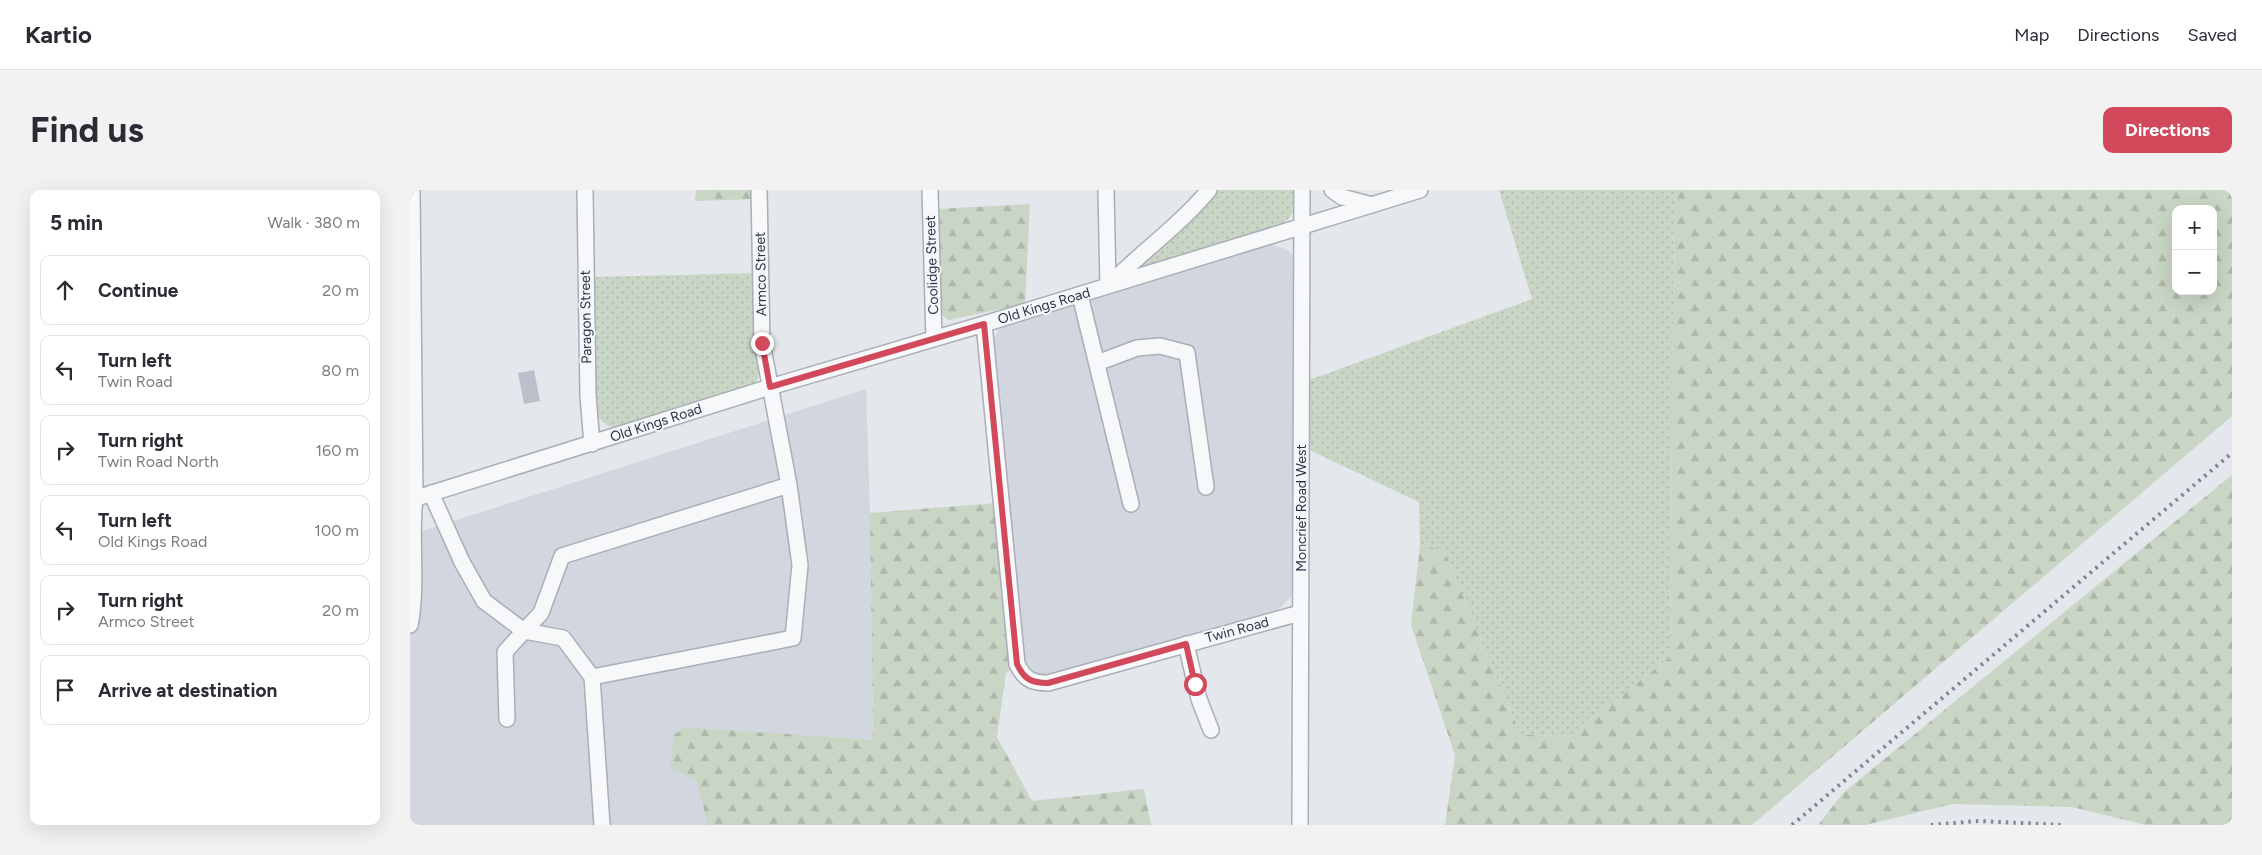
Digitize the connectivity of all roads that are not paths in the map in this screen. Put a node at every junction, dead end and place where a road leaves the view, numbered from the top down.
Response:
1 (412, 190) edge
2 (585, 190) edge
3 (760, 190) edge
4 (930, 190) edge
5 (1106, 190) edge
6 (1209, 190) edge
7 (1302, 190) edge
8 (1332, 190) edge
9 (1420, 190) edge
10 (1372, 205) junction
11 (1302, 226) junction
12 (1108, 286) junction
13 (1080, 294) junction
14 (984, 324) junction
15 (934, 339) junction
16 (1097, 363) junction
17 (770, 387) junction
18 (592, 444) junction
19 (789, 485) junction
20 (1206, 487) dead end
21 (431, 493) junction
22 (412, 499) edge
23 (1131, 504) dead end
24 (1300, 613) junction
25 (410, 625) edge
26 (524, 631) junction
27 (1186, 644) junction
28 (592, 677) junction
29 (507, 719) dead end
30 (1211, 730) dead end
31 (602, 825) edge
32 (1300, 825) edge

1 - 22 street
2 - 18 street, Paragon Street
3 - 17 street, Armco Street
4 - 15 street, Coolidge Street
5 - 12 street
6 - 12 street
7 - 11 street, Moncrief Road West
8 - 10 street
9 - 10 street, Old Kings Road
10 - 11 street, Old Kings Road
11 - 12 street, Old Kings Road
11 - 24 street, Moncrief Road West
12 - 13 street, Old Kings Road
13 - 14 street, Old Kings Road
13 - 16 street
14 - 15 street, Old Kings Road
14 - 27 street, Twin Road
15 - 17 street, Old Kings Road
16 - 20 street
16 - 23 street
17 - 18 street, Old Kings Road
17 - 19 street, Armco Street
18 - 21 street, Old Kings Road
19 - 26 street
19 - 28 street, Armco Street
21 - 22 street, Old Kings Road
21 - 26 street
22 - 25 street
24 - 27 street, Twin Road
24 - 32 street, Moncrief Road West
26 - 28 street
26 - 29 street
27 - 30 street
28 - 31 street

